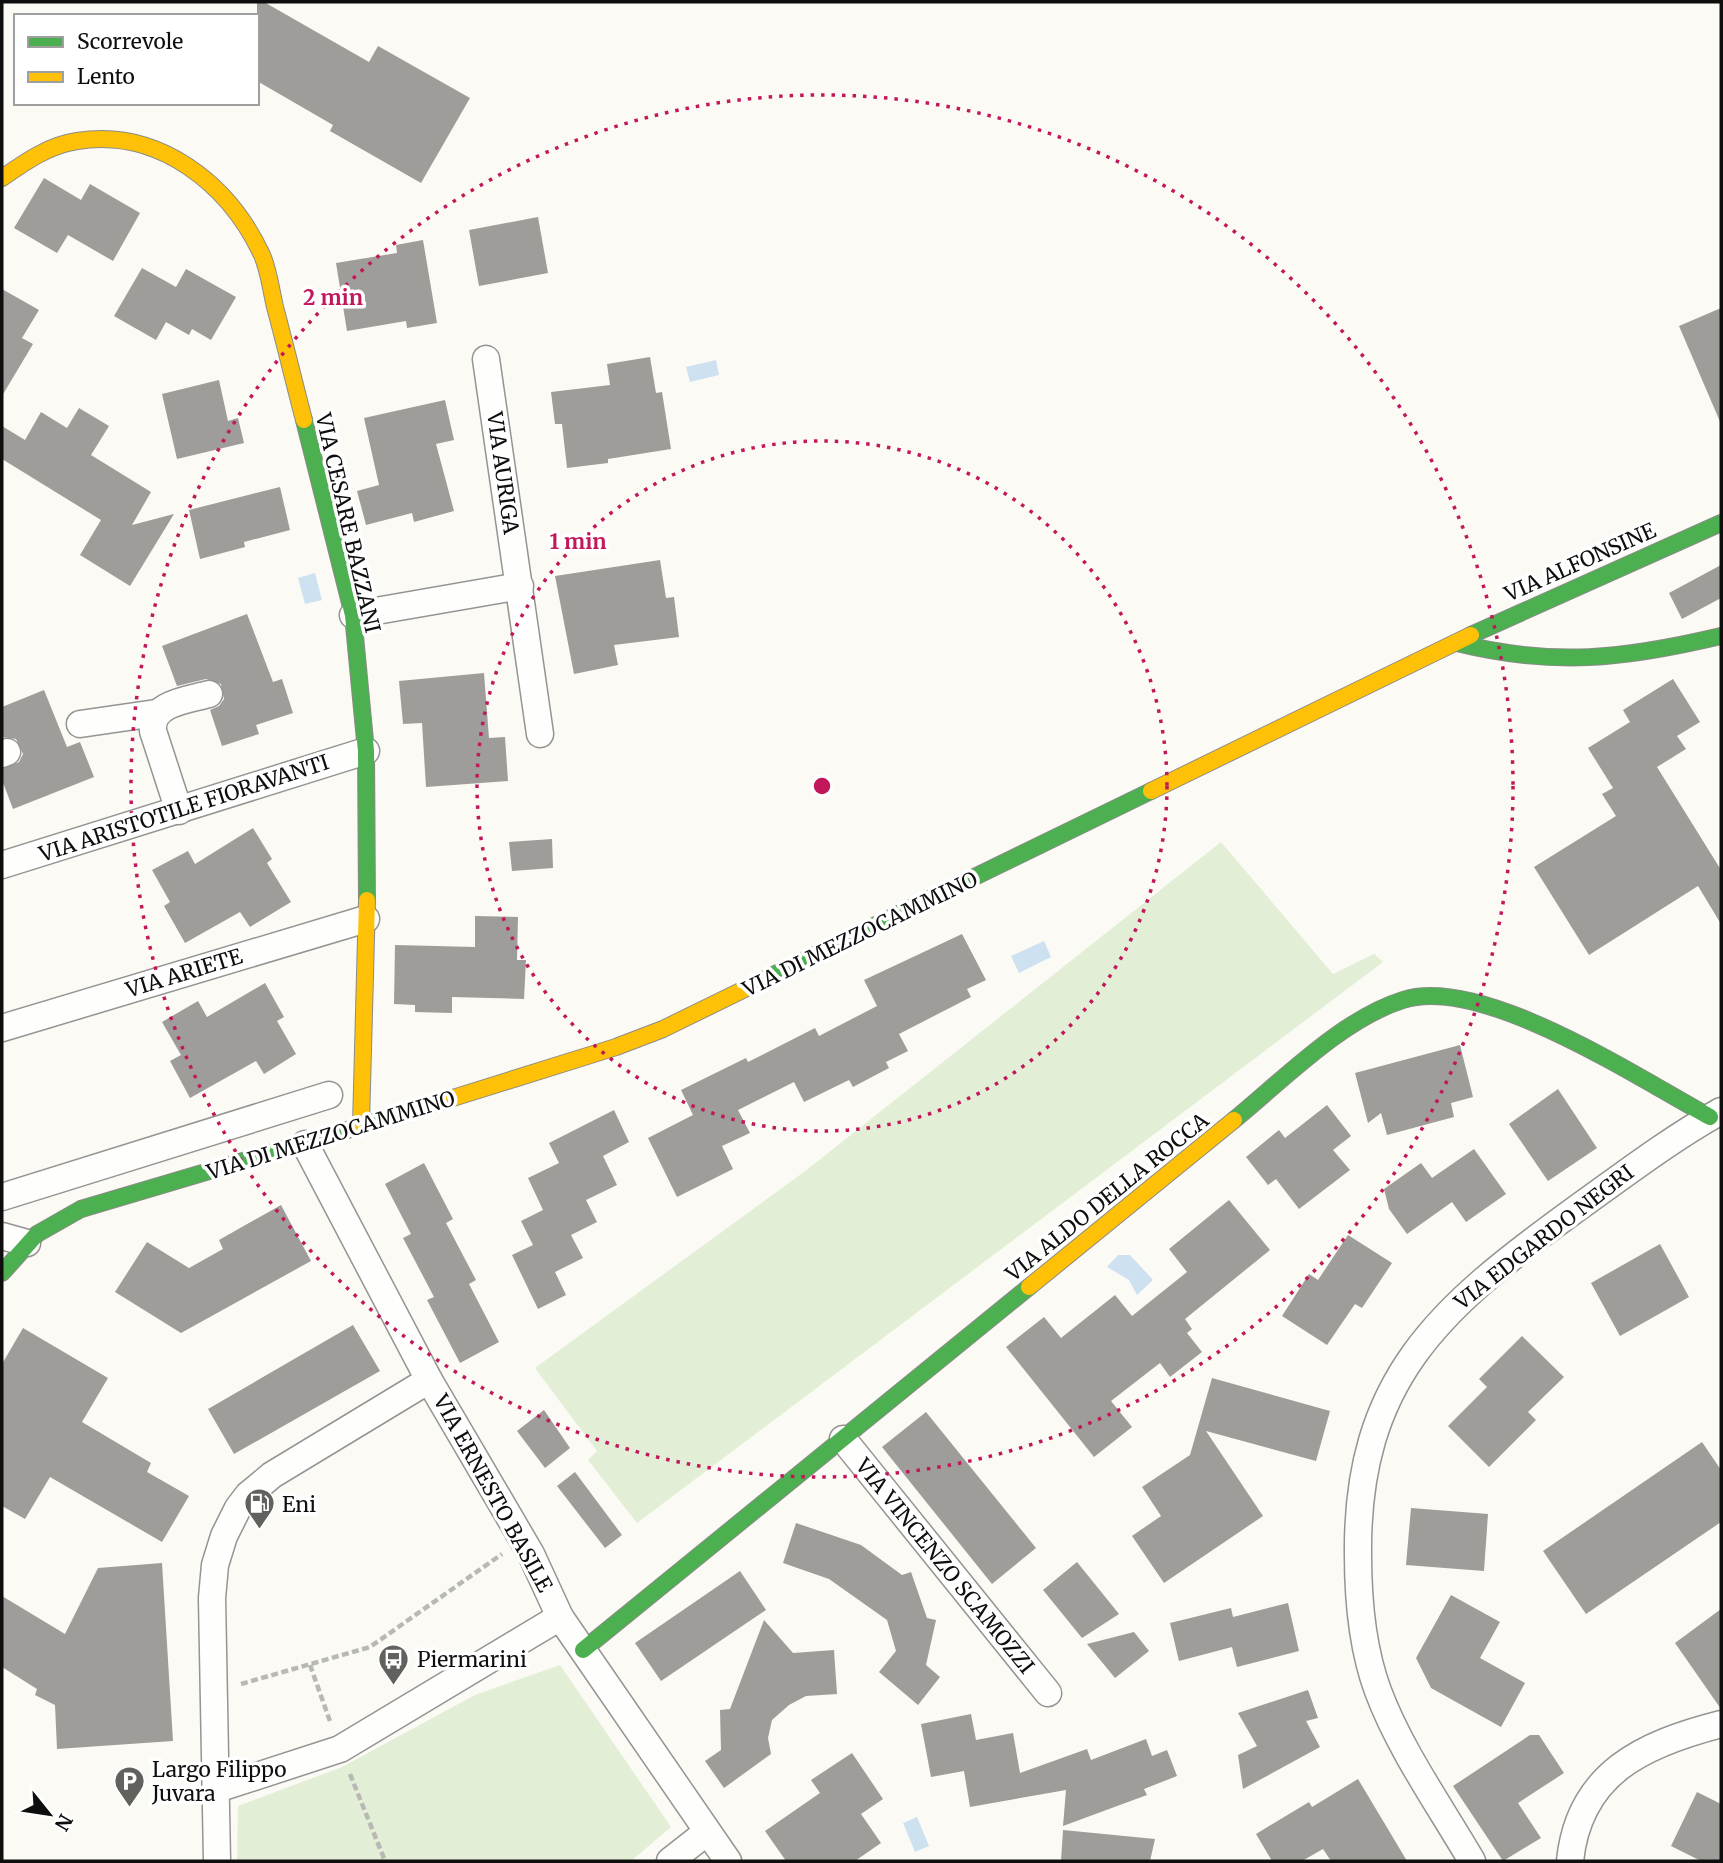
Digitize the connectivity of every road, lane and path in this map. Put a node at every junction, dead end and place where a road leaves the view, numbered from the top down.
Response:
1 (2, 178) edge
2 (486, 359) dead end
3 (1721, 523) edge
4 (520, 586) junction
5 (353, 615) junction
6 (1721, 636) edge
7 (1457, 643) junction
8 (209, 694) dead end
9 (156, 713) junction
10 (80, 724) dead end
11 (540, 734) dead end
12 (366, 751) junction
13 (179, 811) junction
14 (2, 865) edge
15 (366, 919) junction
16 (2, 1028) edge
17 (329, 1095) dead end
18 (1716, 1114) edge
19 (360, 1125) junction
20 (305, 1144) junction
21 (2, 1197) edge
22 (2, 1236) edge
23 (27, 1242) junction
24 (2, 1273) edge
25 (429, 1380) junction
26 (843, 1439) junction
27 (523, 1540) junction
28 (559, 1618) junction
29 (583, 1650) junction
30 (310, 1665) junction
31 (214, 1691) junction
32 (1048, 1693) dead end
33 (1721, 1724) edge
34 (340, 1749) junction
35 (217, 1789) junction
36 (707, 1832) junction
37 (217, 1861) edge
38 (385, 1861) edge
39 (670, 1861) edge
40 (728, 1861) edge
41 (1472, 1861) edge
42 (1570, 1861) edge

1 - 5 street, VIA CESARE BAZZANI
2 - 4 street, VIA AURIGA
3 - 7 street, VIA ALFONSINE
4 - 5 street
4 - 11 street, VIA AURIGA
5 - 12 street, VIA CESARE BAZZANI
6 - 7 street
7 - 19 street, VIA DI MEZZOCAMMINO
8 - 9 street
9 - 10 street
9 - 13 street
12 - 13 street, VIA ARISTOTILE FIORAVANTI
12 - 15 street, VIA CESARE BAZZANI
13 - 14 street, VIA ARISTOTILE FIORAVANTI
15 - 16 street, VIA ARIETE
15 - 19 street, VIA CESARE BAZZANI
17 - 21 street, VIA DI MEZZOCAMMINO
18 - 26 street, VIA ALDO DELLA ROCCA
18 - 41 street, VIA EDGARDO NEGRI
19 - 20 street, VIA DI MEZZOCAMMINO
20 - 23 street, VIA DI MEZZOCAMMINO
20 - 25 street, VIA ERNESTO BASILE
22 - 23 street
23 - 24 street, VIA DI MEZZOCAMMINO
25 - 27 street, VIA ERNESTO BASILE
25 - 31 street
26 - 29 street, VIA ALDO DELLA ROCCA
26 - 32 street, VIA VINCENZO SCAMOZZI
27 - 28 street, VIA ERNESTO BASILE
27 - 30 path
28 - 29 street, VIA ERNESTO BASILE
28 - 34 street
29 - 36 street, VIA ERNESTO BASILE
30 - 31 path
30 - 34 path
31 - 35 street
33 - 42 street
34 - 35 street
34 - 38 path
35 - 37 street
36 - 39 street
36 - 40 street, VIA ERNESTO BASILE

